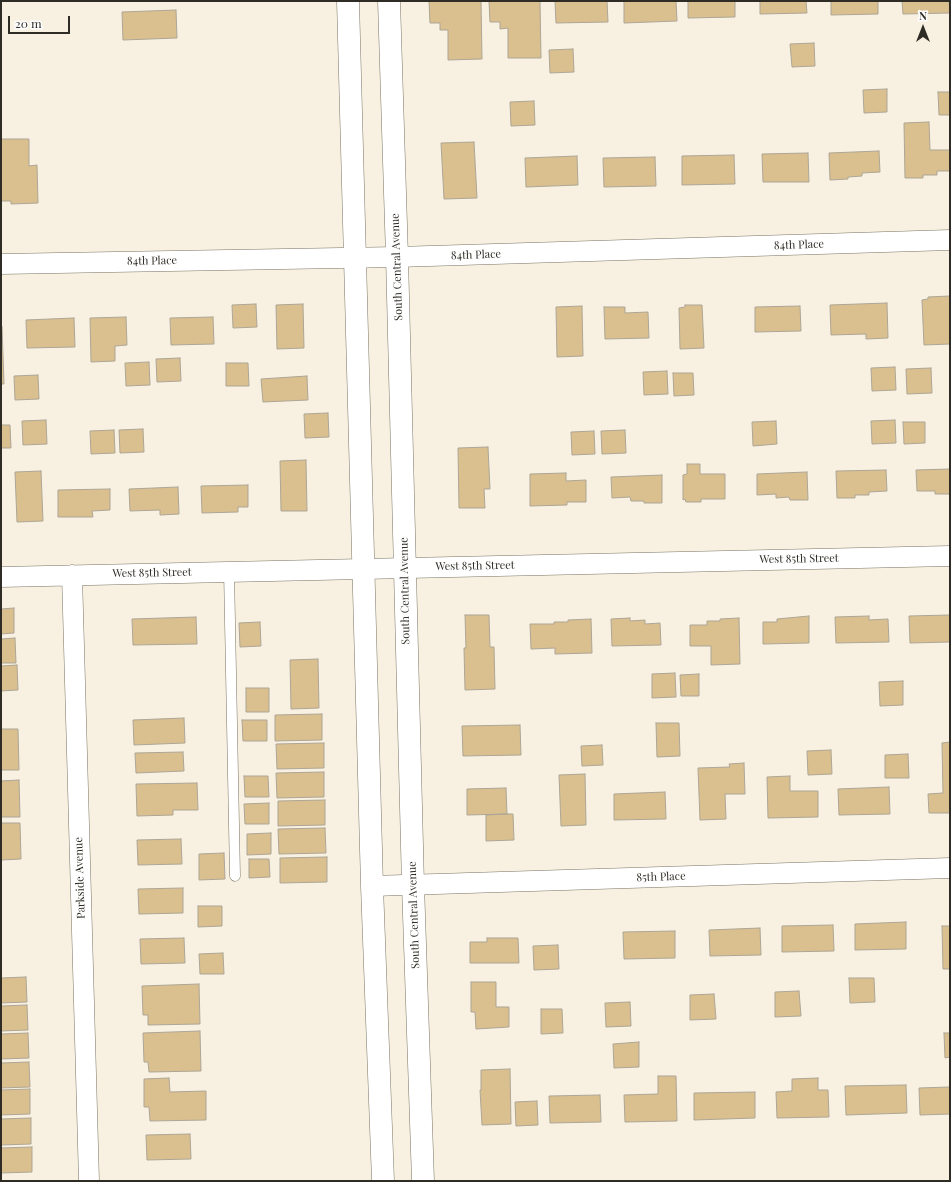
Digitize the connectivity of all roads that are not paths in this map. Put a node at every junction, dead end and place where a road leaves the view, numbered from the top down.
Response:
1 (348, 1) edge
2 (389, 1) edge
3 (950, 240) edge
4 (397, 257) junction
5 (356, 258) junction
6 (1, 264) edge
7 (950, 556) edge
8 (404, 567) junction
9 (364, 568) junction
10 (229, 571) junction
11 (72, 575) junction
12 (1, 577) edge
13 (950, 868) edge
14 (235, 876) dead end
15 (413, 885) junction
16 (372, 886) junction
17 (89, 1181) edge
18 (382, 1181) edge
19 (423, 1181) edge

1 - 5 street
2 - 4 street, South Central Avenue
3 - 4 street, 84th Place
4 - 5 street, 84th Place
4 - 8 street, South Central Avenue
5 - 6 street, 84th Place
5 - 9 street
7 - 8 street, West 85th Street
8 - 9 street, West 85th Street
8 - 15 street, South Central Avenue
9 - 10 street, West 85th Street
9 - 16 street
10 - 11 street, West 85th Street
10 - 14 lane
11 - 12 street, West 85th Street
11 - 17 street, Parkside Avenue
13 - 15 street, 85th Place
15 - 16 street, 85th Place
15 - 19 street, South Central Avenue
16 - 18 street

